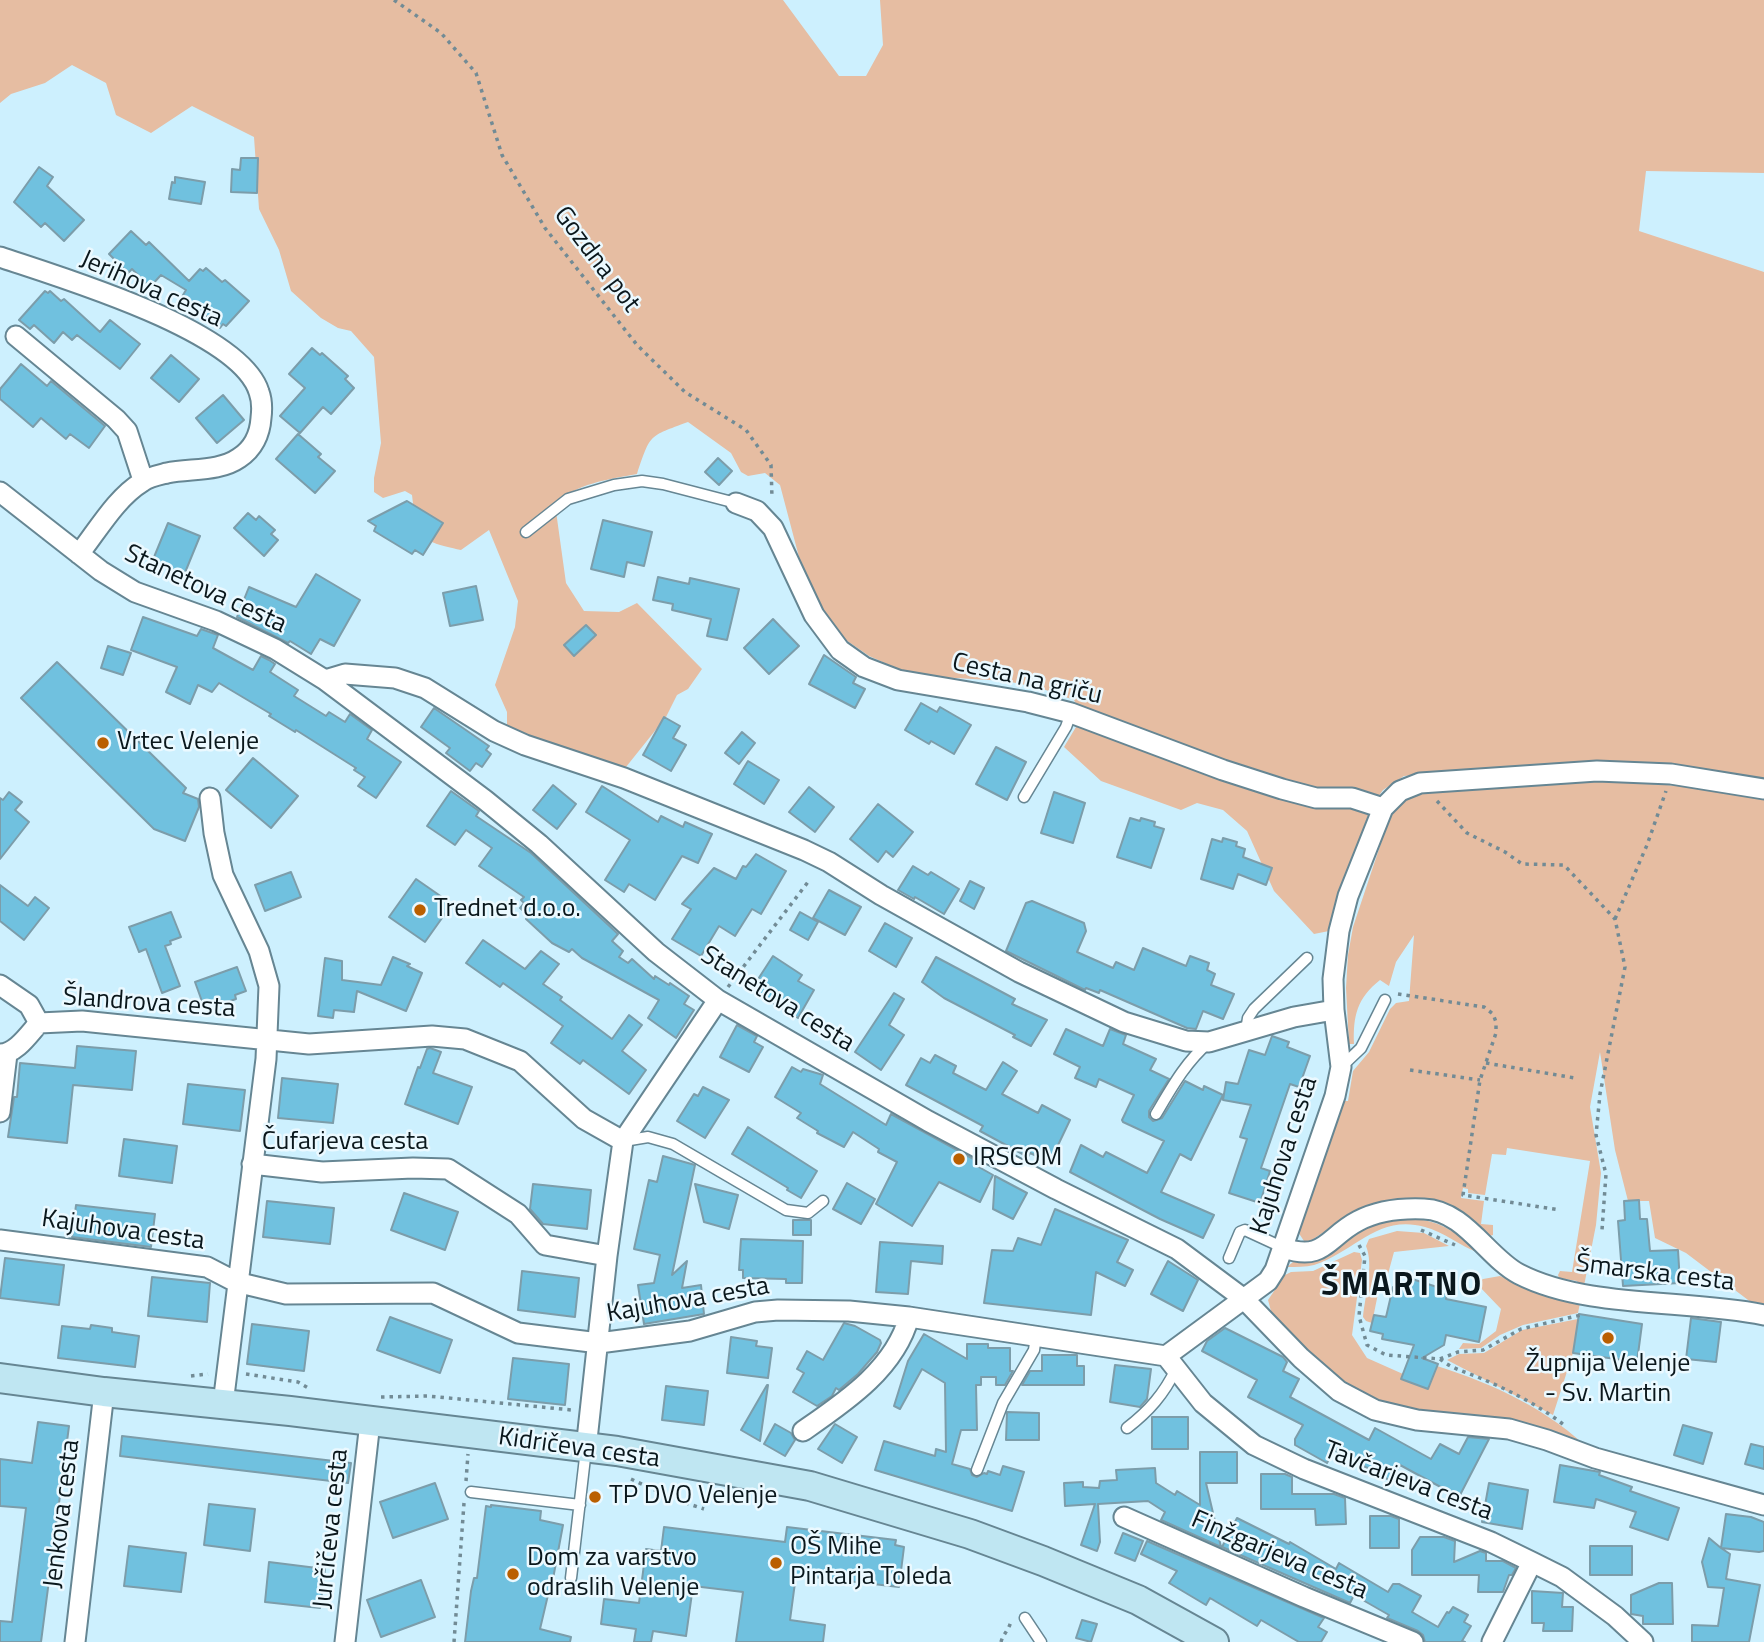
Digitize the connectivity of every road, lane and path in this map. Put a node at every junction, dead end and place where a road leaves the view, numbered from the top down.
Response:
1 (394, 0) edge
2 (0, 257) edge
3 (16, 337) dead end
4 (143, 480) junction
5 (0, 492) edge
6 (736, 503) joint
7 (773, 528) junction
8 (526, 531) dead end
9 (79, 554) junction
10 (325, 680) junction
11 (1071, 713) junction
12 (1671, 774) junction
13 (1420, 783) junction
14 (1764, 789) edge
15 (1024, 797) dead end
16 (210, 798) dead end
17 (1383, 808) junction
18 (808, 882) dead end
19 (1615, 919) junction
20 (1307, 958) dead end
21 (0, 985) edge
22 (718, 1000) junction
23 (1385, 1000) joint
24 (1334, 1010) junction
25 (39, 1023) junction
26 (1246, 1031) junction
27 (268, 1041) junction
28 (1209, 1042) junction
29 (4, 1054) edge
30 (1486, 1063) junction
31 (1341, 1068) junction
32 (1410, 1070) dead end
33 (1575, 1078) dead end
34 (1480, 1080) junction
35 (0, 1112) edge
36 (1156, 1114) dead end
37 (624, 1141) junction
38 (252, 1164) junction
39 (823, 1201) dead end
40 (1560, 1210) dead end
41 (1411, 1229) dead end
42 (1602, 1230) dead end
43 (0, 1240) edge
44 (1284, 1248) junction
45 (1352, 1249) dead end
46 (1463, 1250) dead end
47 (607, 1256) junction
48 (1229, 1258) dead end
49 (236, 1282) junction
50 (1592, 1296) junction
51 (1244, 1299) junction
52 (1764, 1315) edge
53 (909, 1317) junction
54 (1037, 1335) junction
55 (598, 1343) junction
56 (1440, 1359) junction
57 (1171, 1362) junction
58 (225, 1371) junction
59 (190, 1376) dead end
60 (0, 1378) edge
61 (104, 1392) junction
62 (317, 1393) dead end
63 (223, 1404) junction
64 (374, 1410) junction
65 (589, 1411) junction
66 (1127, 1427) dead end
67 (1569, 1428) dead end
68 (803, 1431) dead end
69 (586, 1449) junction
70 (468, 1452) dead end
71 (977, 1469) dead end
72 (622, 1475) dead end
73 (471, 1492) dead end
74 (580, 1505) junction
75 (1764, 1505) edge
76 (704, 1509) dead end
77 (1124, 1517) dead end
78 (1532, 1562) junction
79 (571, 1578) dead end
80 (1025, 1618) dead end
81 (1012, 1619) dead end
82 (75, 1642) edge
83 (345, 1642) edge
84 (454, 1642) edge
85 (1000, 1642) edge
86 (1041, 1642) edge
87 (1214, 1642) edge
88 (1413, 1642) edge
89 (1492, 1642) edge
90 (1643, 1642) edge

1 - 7 path, Gozdna pot
2 - 4 street, Jerihova cesta
3 - 4 street
4 - 9 street
5 - 9 street, Stanetova cesta
6 - 7 street, Cesta na griču
6 - 8 lane
7 - 11 street, Cesta na griču
9 - 10 street, Stanetova cesta
10 - 22 street, Stanetova cesta
10 - 28 street
11 - 15 lane
11 - 17 street, Cesta na griču
12 - 13 street
12 - 14 street
12 - 19 path
13 - 17 street
13 - 19 path
16 - 27 street, Šlandrova cesta
17 - 24 street, Kajuhova cesta
18 - 22 path
19 - 42 path
20 - 26 lane
21 - 25 street, Šlandrova cesta
22 - 37 street
22 - 51 street, Stanetova cesta
23 - 30 path
23 - 31 lane
24 - 26 street
24 - 31 street, Kajuhova cesta
25 - 27 street, Šlandrova cesta
25 - 29 street
26 - 28 street
27 - 37 street, Šlandrova cesta
27 - 38 street, Šlandrova cesta
28 - 36 lane
29 - 35 street
30 - 33 path
30 - 34 path
31 - 44 street, Kajuhova cesta
32 - 34 path
34 - 40 path
37 - 39 lane
37 - 47 street
38 - 47 street, Čufarjeva cesta
38 - 49 street, Čufarjeva cesta
41 - 46 path
43 - 49 street, Kajuhova cesta
44 - 48 lane
44 - 50 street, Šmarska cesta
44 - 51 street, Kajuhova cesta
45 - 56 path
47 - 55 street
49 - 55 street, Kajuhova cesta
49 - 58 street
50 - 52 street, Šmarska cesta
50 - 56 path
51 - 57 street, Kajuhova cesta
51 - 75 street, Stanetova cesta
53 - 54 street, Kajuhova cesta
53 - 55 street, Kajuhova cesta
53 - 68 street
54 - 57 street, Kajuhova cesta
54 - 71 lane
55 - 65 street
56 - 67 path
57 - 66 lane
57 - 78 street, Tavčarjeva cesta
58 - 59 path
58 - 62 path
58 - 63 street
60 - 61 main road, Kidričeva cesta
61 - 63 main road, Kidričeva cesta
61 - 82 street, Jenkova cesta
63 - 64 main road, Kidričeva cesta
64 - 65 path
64 - 69 main road, Kidričeva cesta
64 - 83 street, Jurčičeva cesta
65 - 69 street
69 - 74 lane
69 - 87 main road, Kidričeva cesta
70 - 84 path
72 - 76 path
73 - 74 lane
74 - 79 lane
77 - 88 street, Finžgarjeva cesta
78 - 89 street
78 - 90 street, Tavčarjeva cesta
80 - 86 lane
81 - 85 path

